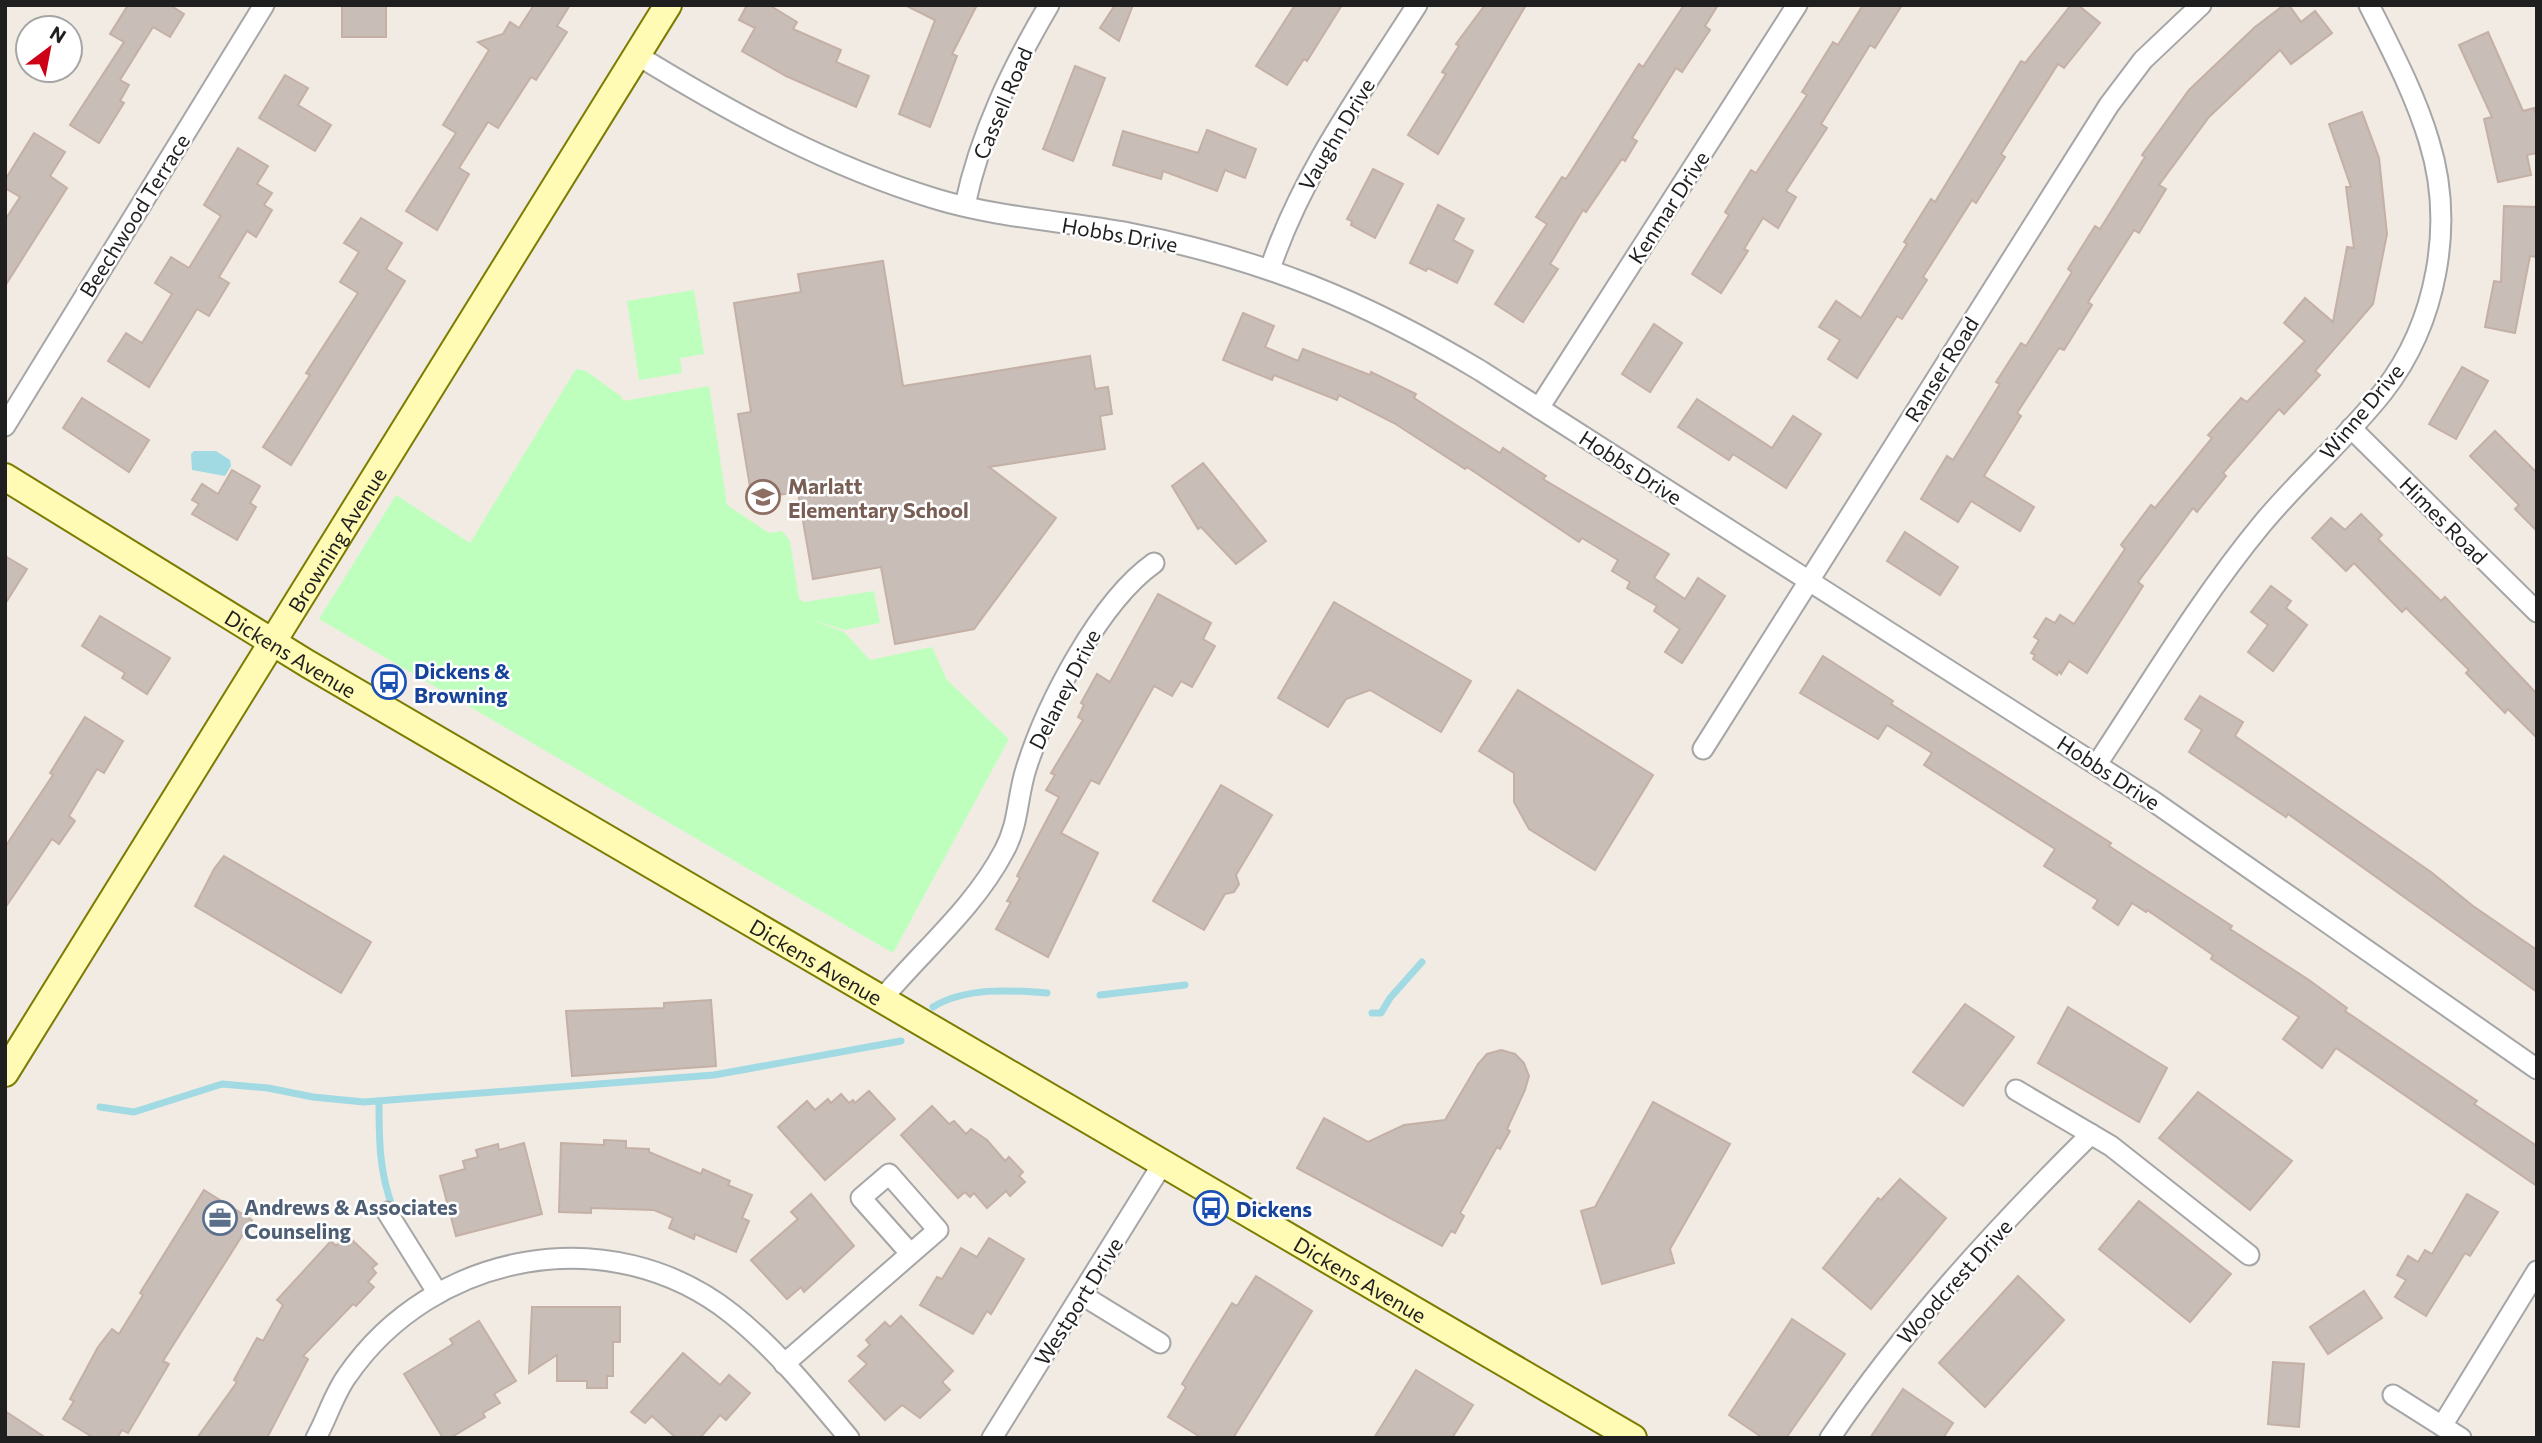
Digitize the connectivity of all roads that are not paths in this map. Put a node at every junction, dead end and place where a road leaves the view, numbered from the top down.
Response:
1 (264, 5) edge
2 (668, 5) edge
3 (1049, 5) edge
4 (1417, 5) edge
5 (1797, 5) edge
6 (2201, 5) edge
7 (2369, 5) edge
8 (637, 55) junction
9 (965, 205) junction
10 (1270, 269) junction
11 (1539, 408) junction
12 (5, 426) edge
13 (2351, 428) junction
14 (5, 477) edge
15 (1154, 563) dead end
16 (1808, 580) junction
17 (2537, 612) edge
18 (272, 643) junction
19 (1703, 749) dead end
20 (2097, 764) junction
21 (882, 999) junction
22 (2537, 1069) edge
23 (5, 1073) edge
24 (2016, 1090) dead end
25 (2091, 1134) junction
26 (1163, 1164) junction
27 (387, 1212) dead end
28 (909, 1253) dead end
29 (2249, 1255) dead end
30 (2537, 1271) edge
31 (437, 1292) junction
32 (1082, 1295) junction
33 (1160, 1343) dead end
34 (784, 1364) junction
35 (2393, 1395) dead end
36 (2442, 1426) junction
37 (316, 1438) edge
38 (849, 1438) edge
39 (992, 1438) edge
40 (1633, 1438) edge
41 (1830, 1438) edge
42 (2461, 1438) edge

1 - 12 street, Beechwood Terrace
2 - 8 street, Browning Avenue
3 - 9 street, Cassell Road
4 - 10 street, Vaughn Drive
5 - 11 street, Kenmar Drive
6 - 16 street, Ranser Road
7 - 13 street, Winne Drive
8 - 9 street, Hobbs Drive
8 - 18 street, Browning Avenue
9 - 10 street, Hobbs Drive
10 - 11 street, Hobbs Drive
11 - 16 street, Hobbs Drive
13 - 17 street, Himes Road
13 - 20 street, Winne Drive
14 - 18 street, Dickens Avenue
15 - 21 street, Delaney Drive
16 - 19 street, Ranser Road
16 - 20 street, Hobbs Drive
18 - 21 street, Dickens Avenue
18 - 23 street, Browning Avenue
20 - 22 street, Hobbs Drive
21 - 26 street, Dickens Avenue
24 - 25 street
25 - 29 street
25 - 41 street, Woodcrest Drive
26 - 32 street, Westport Drive
26 - 40 street, Dickens Avenue
27 - 31 street
28 - 34 street
30 - 36 street
31 - 34 street
31 - 37 street
32 - 33 street
32 - 39 street, Westport Drive
34 - 38 street
35 - 36 street
36 - 42 street

